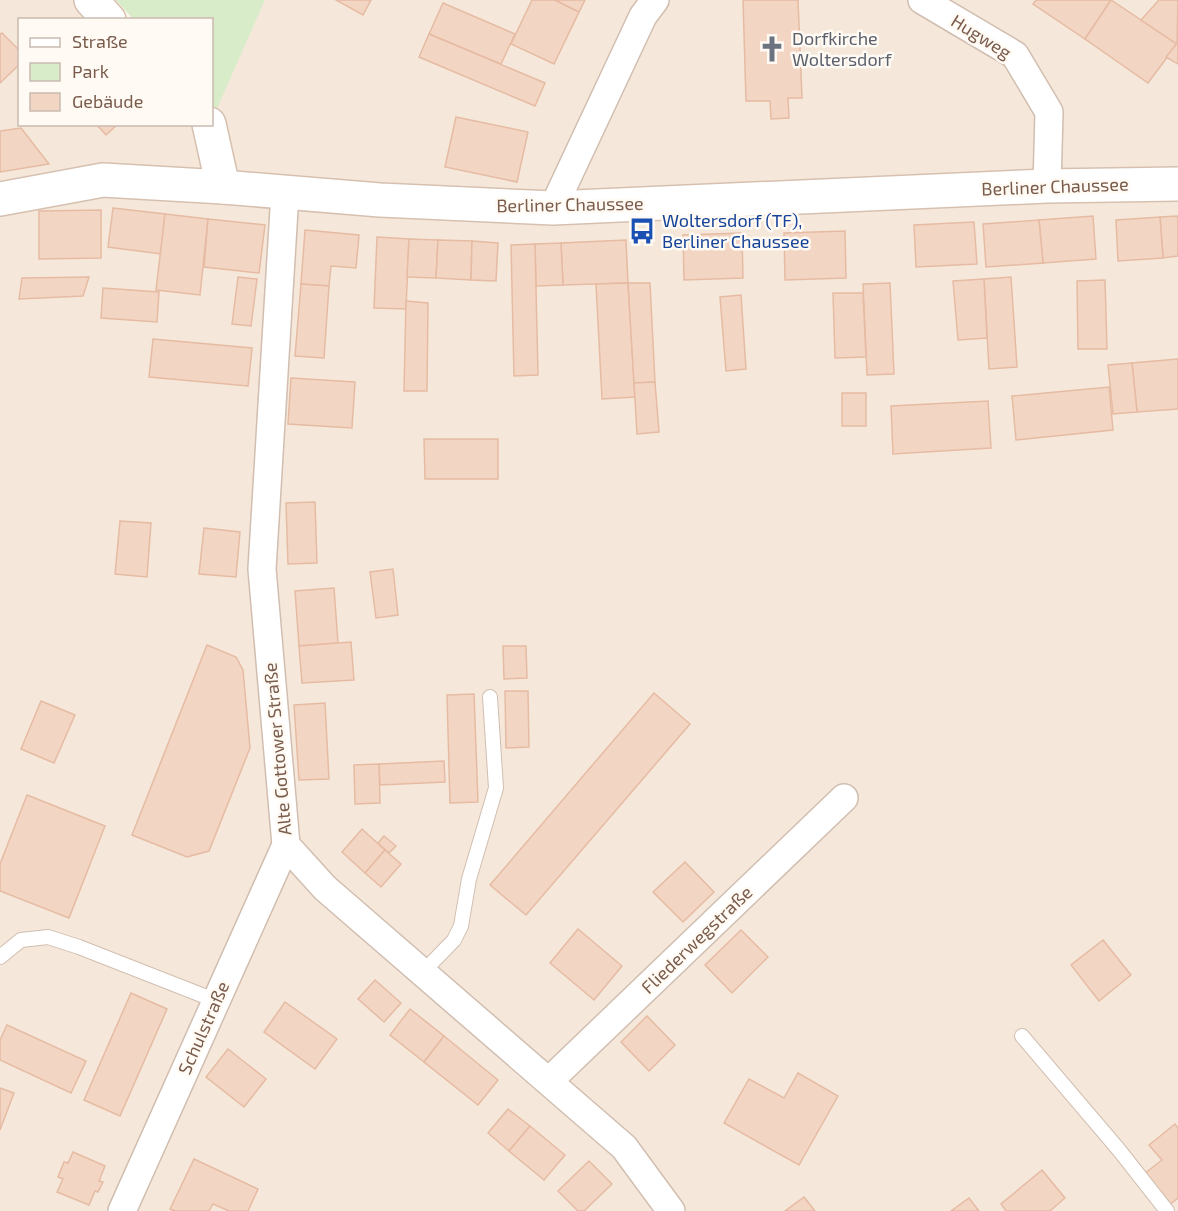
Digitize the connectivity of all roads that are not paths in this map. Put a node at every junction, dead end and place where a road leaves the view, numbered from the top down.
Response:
1 (91, 0) edge
2 (655, 0) edge
3 (922, 0) edge
4 (107, 18) edge
5 (209, 126) edge
6 (1178, 184) edge
7 (1047, 186) junction
8 (223, 187) junction
9 (285, 193) junction
10 (0, 199) edge
11 (553, 208) junction
12 (490, 697) dead end
13 (844, 798) dead end
14 (286, 845) junction
15 (0, 957) edge
16 (423, 972) junction
17 (217, 1001) junction
18 (1022, 1036) dead end
19 (549, 1081) junction
20 (122, 1211) edge
21 (671, 1211) edge
22 (1167, 1211) edge

1 - 4 street
2 - 11 street
3 - 7 street, Hugweg
5 - 8 street
6 - 7 street, Berliner Chaussee
7 - 11 street, Berliner Chaussee
8 - 9 street, Berliner Chaussee
8 - 10 street, Berliner Chaussee
9 - 11 street, Berliner Chaussee
9 - 14 street, Alte Gottower Straße
12 - 16 lane
13 - 19 street, Fliederwegstraße
14 - 16 street, Alte Gottower Straße
14 - 17 street, Schulstraße
15 - 17 lane
16 - 19 street, Alte Gottower Straße
17 - 20 street, Schulstraße
18 - 22 lane
19 - 21 street, Alte Gottower Straße

